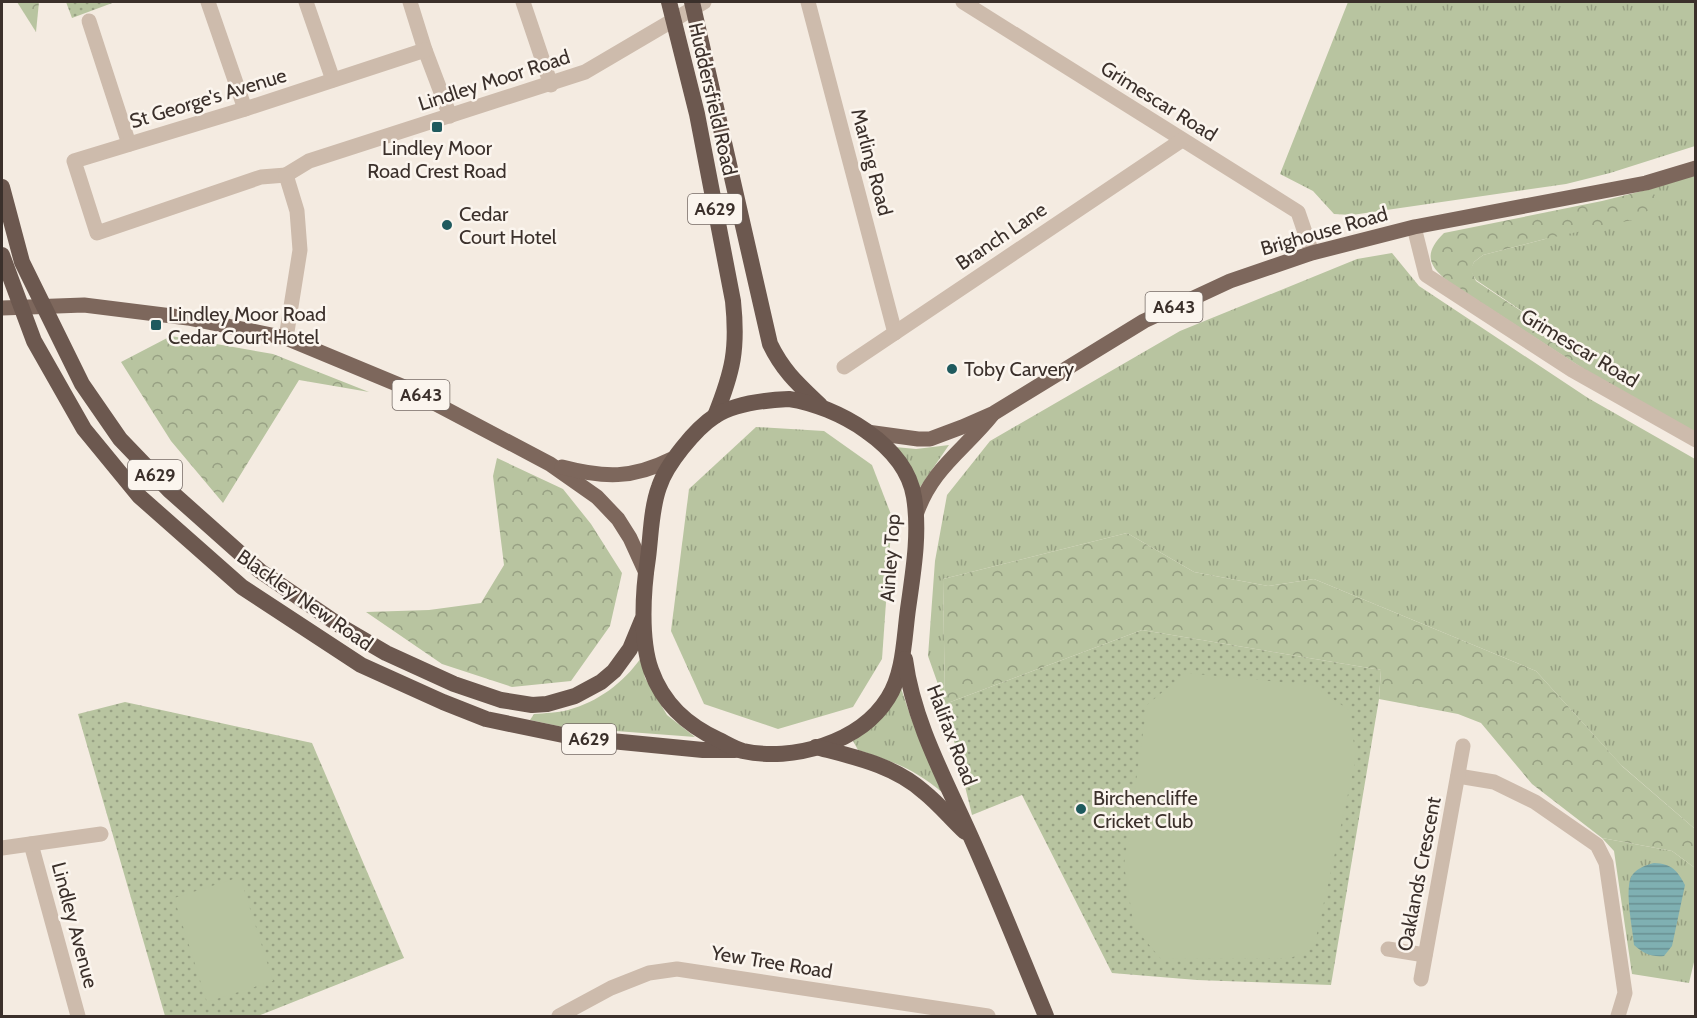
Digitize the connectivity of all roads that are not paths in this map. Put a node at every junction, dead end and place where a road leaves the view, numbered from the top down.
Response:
1 (208, 2) edge
2 (306, 2) edge
3 (410, 2) edge
4 (523, 2) edge
5 (669, 2) edge
6 (692, 2) edge
7 (703, 2) edge
8 (808, 2) edge
9 (963, 2) edge
10 (89, 21) dead end
11 (425, 51) junction
12 (333, 80) junction
13 (551, 85) junction
14 (246, 109) junction
15 (450, 116) junction
16 (1182, 140) junction
17 (129, 144) junction
18 (1695, 168) edge
19 (286, 175) junction
20 (734, 186) junction
21 (2, 187) edge
22 (1414, 227) junction
23 (97, 233) joint
24 (1312, 253) junction
25 (2, 255) edge
26 (2, 308) edge
27 (894, 333) junction
28 (286, 338) junction
29 (844, 368) dead end
30 (821, 406) junction
31 (994, 413) junction
32 (715, 416) junction
33 (867, 432) junction
34 (1695, 440) edge
35 (672, 459) junction
36 (550, 464) junction
37 (916, 515) junction
38 (646, 573) junction
39 (644, 613) junction
40 (904, 644) junction
41 (816, 747) junction
42 (1462, 747) dead end
43 (740, 750) junction
44 (1458, 776) junction
45 (101, 834) dead end
46 (972, 839) junction
47 (31, 844) junction
48 (2, 848) edge
49 (1388, 949) dead end
50 (1425, 954) junction
51 (1421, 979) dead end
52 (78, 1017) edge
53 (560, 1017) edge
54 (988, 1017) edge
55 (1046, 1017) edge
56 (1618, 1017) edge

1 - 14 street
2 - 12 street
3 - 11 street
4 - 13 street
5 - 32 highway, Huddersfield Road / A629
6 - 20 highway, Huddersfield Road / A629
7 - 13 street, Lindley Moor Road
7 - 20 highway, Huddersfield Road / A629
8 - 27 street, Marling Road
9 - 16 street, Grimescar Road
10 - 17 street
11 - 12 street, St George's Avenue
11 - 15 street
12 - 14 street, St George's Avenue
13 - 15 street, Lindley Moor Road
14 - 17 street, St George's Avenue
15 - 19 street, Lindley Moor Road
16 - 24 street, Grimescar Road
16 - 27 street, Branch Lane
17 - 23 street, St George's Avenue
18 - 22 main road, Brighouse Road / A643
19 - 23 street, Lindley Moor Road
19 - 28 street
20 - 30 highway, Huddersfield Road / A629
21 - 39 highway, Blackley New Road / A629
22 - 24 main road, Brighouse Road / A643
22 - 34 street, Grimescar Road
24 - 31 main road, Brighouse Road / A643
25 - 43 highway, Blackley New Road / A629
26 - 28 main road, A643
27 - 29 street, Branch Lane
28 - 36 main road, A643
30 - 32 highway, Ainley Top / A629
30 - 33 highway, Ainley Top / A629
31 - 33 main road, A643
31 - 37 main road, A643
32 - 35 highway, Ainley Top / A629
33 - 37 highway, Ainley Top / A629
35 - 36 main road, A643
35 - 38 highway, Ainley Top / A629
36 - 38 main road, A643
37 - 40 highway, Ainley Top / A629
38 - 39 highway, Ainley Top / A629
39 - 43 highway, Ainley Top / A629
40 - 41 highway, Ainley Top / A629
40 - 46 highway, Halifax Road / A629
41 - 43 highway, Ainley Top / A629
41 - 46 highway, Halifax Road / A629
42 - 44 street, Oaklands Crescent
44 - 50 street, Oaklands Crescent
44 - 56 street, Oaklands Crescent
45 - 47 street
46 - 55 highway, Halifax Road / A629
47 - 48 street
47 - 52 street, Lindley Avenue
49 - 50 street
50 - 51 street, Oaklands Crescent
53 - 54 street, Yew Tree Road

